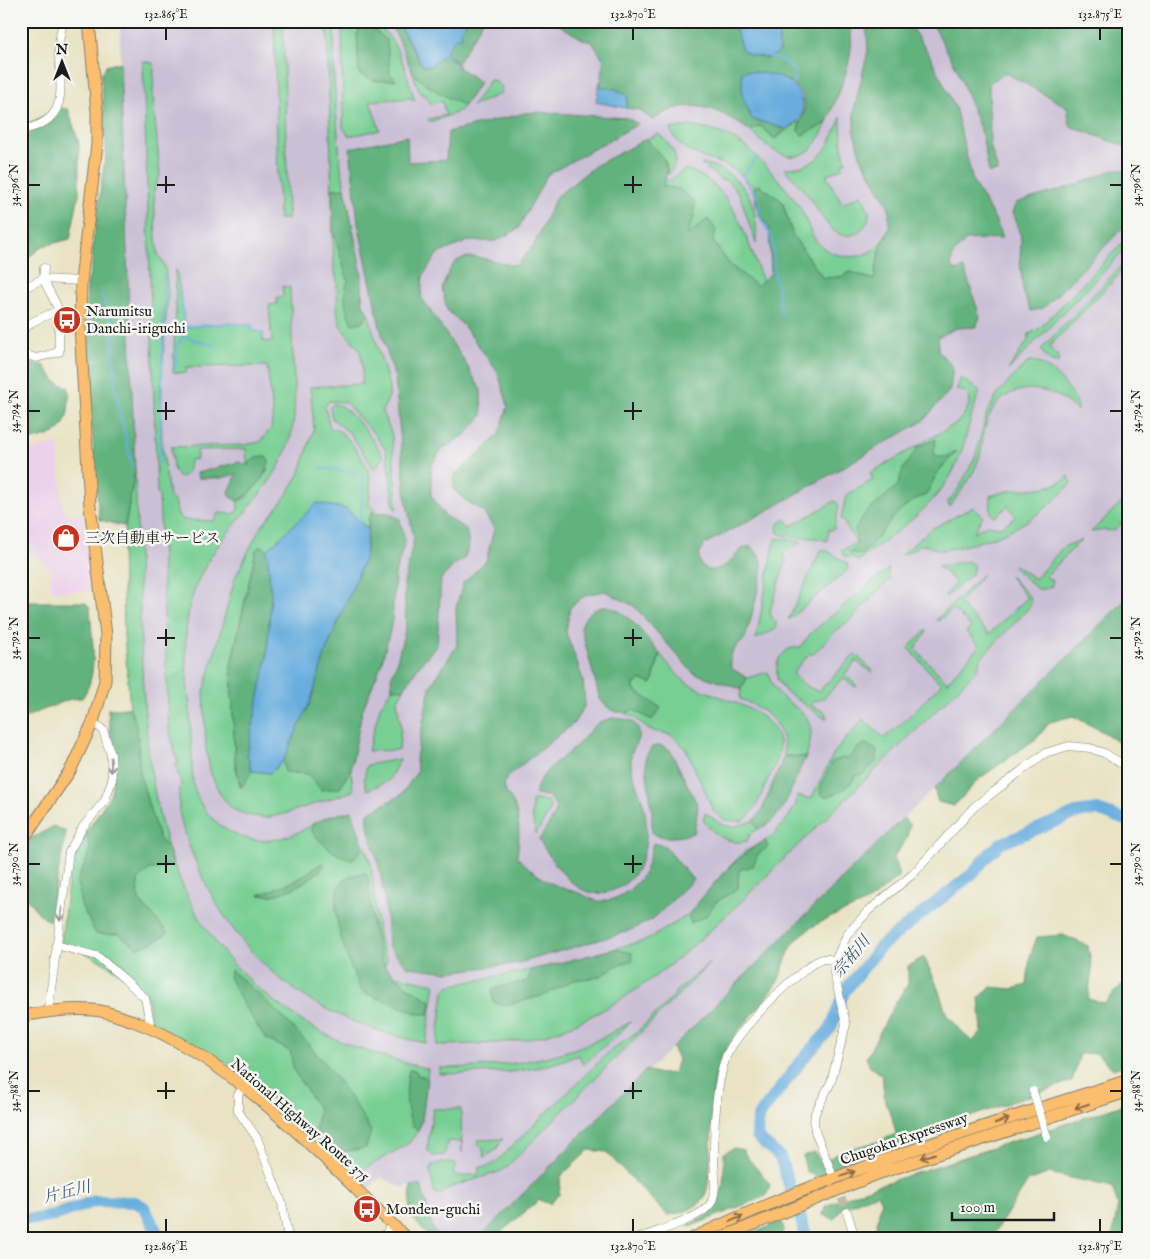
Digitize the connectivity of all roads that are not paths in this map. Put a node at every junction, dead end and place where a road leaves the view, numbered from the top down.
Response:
1 (64, 21) edge
2 (89, 21) edge
3 (21, 130) edge
4 (44, 268) dead end
5 (43, 279) junction
6 (81, 281) junction
7 (21, 289) edge
8 (59, 310) junction
9 (21, 331) edge
10 (26, 354) dead end
11 (93, 722) junction
12 (1129, 768) edge
13 (21, 843) edge
14 (56, 945) junction
15 (835, 961) junction
16 (48, 1012) junction
17 (21, 1016) edge
18 (151, 1028) junction
19 (1126, 1062) dead end
20 (1129, 1073) edge
21 (1129, 1080) edge
22 (243, 1087) junction
23 (1033, 1091) dead end
24 (1129, 1091) edge
25 (1048, 1137) dead end
26 (831, 1171) dead end
27 (805, 1196) junction
28 (781, 1206) junction
29 (847, 1212) tunnel mouth
30 (392, 1224) junction
31 (288, 1238) edge
32 (383, 1238) edge
33 (406, 1238) edge
34 (639, 1238) edge
35 (693, 1238) edge
36 (720, 1238) edge
37 (855, 1238) edge

1 - 3 street
2 - 6 highway
4 - 5 street
5 - 6 street
5 - 7 street
5 - 8 street
6 - 11 highway
8 - 9 street
8 - 10 street
11 - 13 highway
11 -> 14 street
12 - 15 street
14 - 16 street
14 - 18 street
15 - 26 street
15 - 34 street
16 - 17 highway, National Highway Route 375
16 - 18 highway, National Highway Route 375
18 - 22 highway, National Highway Route 375
19 - 20 street
27 -> 21 highway, Chugoku Expressway
22 - 30 highway, National Highway Route 375
22 - 31 street
23 - 25 street, bridge
24 -> 27 highway, Chugoku Expressway
27 - 28 highway, Chugoku Expressway
35 -> 28 highway, Chugoku Expressway
28 - 36 highway, Chugoku Expressway
29 - 37 street
30 - 32 street
30 - 33 highway, National Highway Route 375

